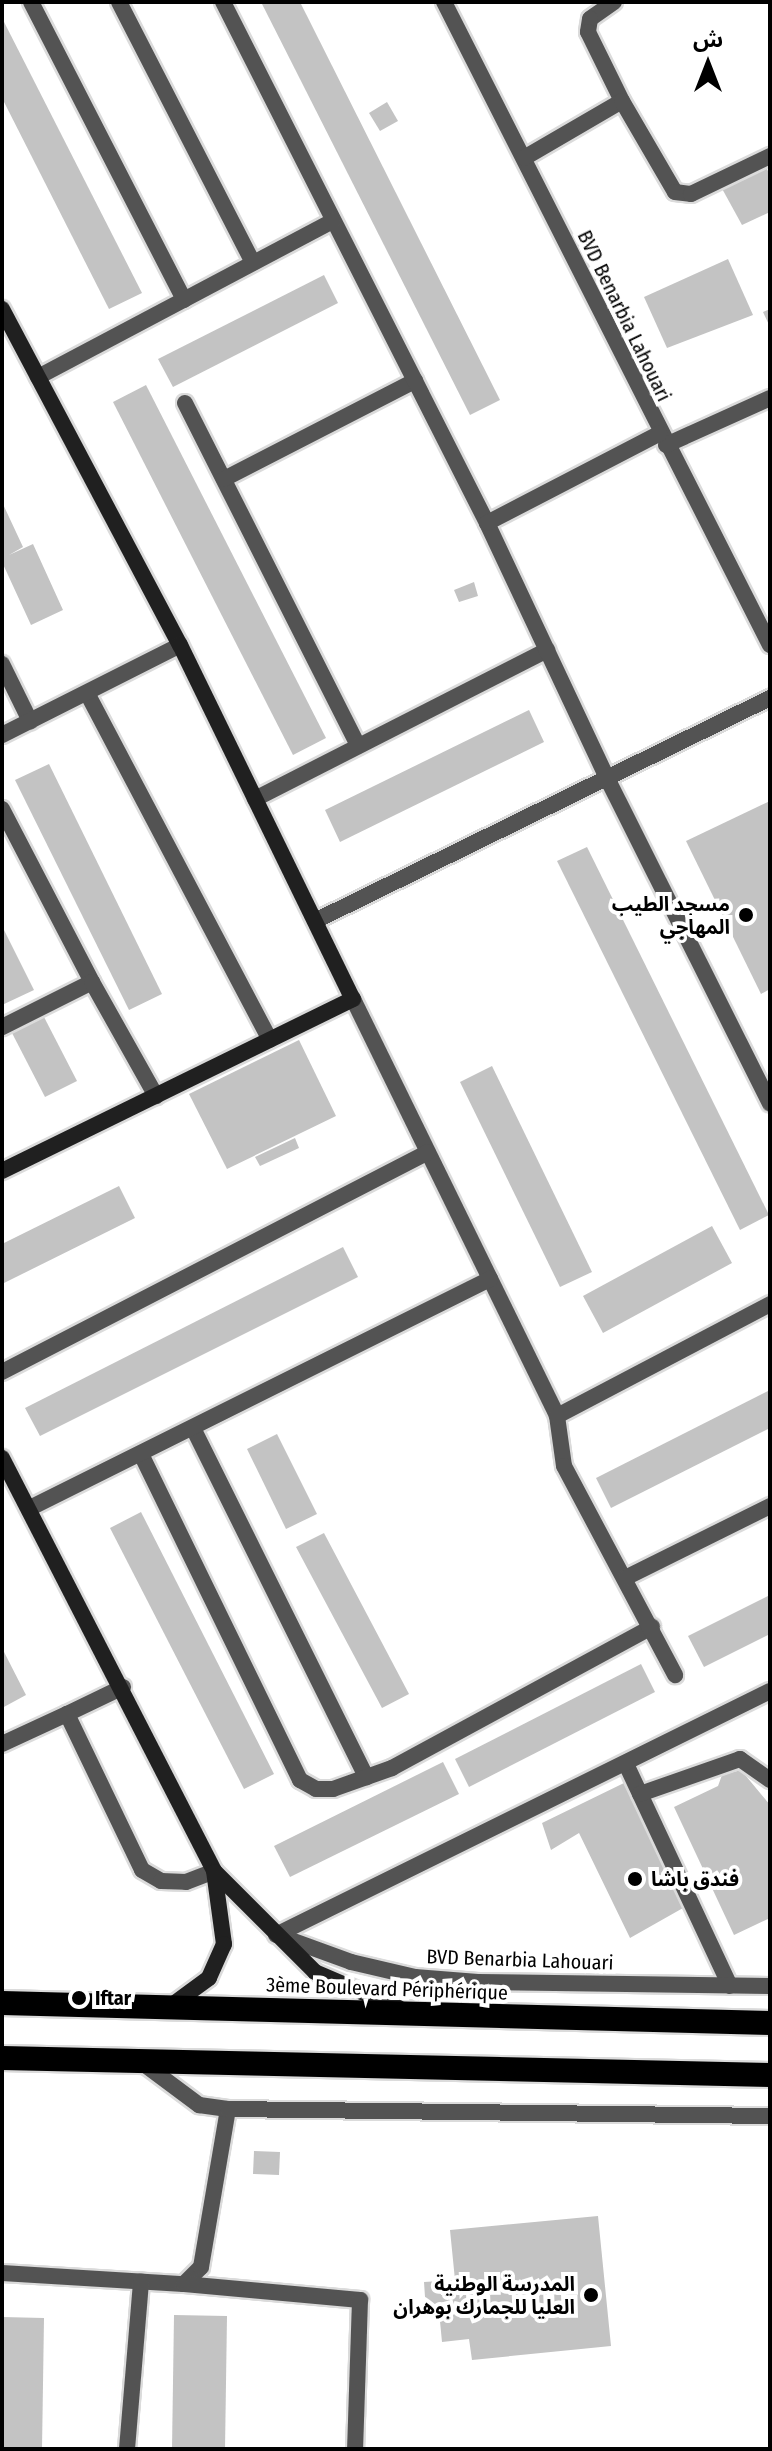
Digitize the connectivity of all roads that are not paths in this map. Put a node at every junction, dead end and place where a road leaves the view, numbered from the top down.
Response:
1 (31, 2) edge
2 (119, 2) edge
3 (223, 2) edge
4 (444, 2) edge
5 (614, 2) edge
6 (622, 101) junction
7 (770, 156) edge
8 (524, 158) junction
9 (333, 221) junction
10 (253, 263) junction
11 (184, 300) junction
12 (2, 309) edge
13 (38, 377) junction
14 (415, 381) junction
15 (770, 398) edge
16 (185, 403) dead end
17 (662, 440) junction
18 (224, 479) junction
19 (487, 523) junction
20 (180, 645) junction
21 (770, 645) edge
22 (547, 650) junction
23 (2, 664) edge
24 (87, 693) junction
25 (770, 698) edge
26 (30, 721) junction
27 (2, 735) edge
28 (358, 746) junction
29 (607, 778) junction
30 (255, 799) junction
31 (2, 809) edge
32 (315, 921) junction
33 (92, 982) junction
34 (353, 999) junction
35 (2, 1027) edge
36 (270, 1040) junction
37 (156, 1096) junction
38 (770, 1103) edge
39 (428, 1152) junction
40 (2, 1171) edge
41 (490, 1279) junction
42 (770, 1304) edge
43 (2, 1372) edge
44 (557, 1416) junction
45 (193, 1428) junction
46 (141, 1454) junction
47 (2, 1458) edge
48 (770, 1506) edge
49 (30, 1508) junction
50 (627, 1577) junction
51 (652, 1627) junction
52 (675, 1675) dead end
53 (123, 1687) junction
54 (770, 1691) edge
55 (67, 1714) junction
56 (2, 1744) edge
57 (626, 1764) junction
58 (366, 1777) junction
59 (770, 1780) edge
60 (640, 1794) junction
61 (214, 1871) junction
62 (276, 1935) junction
63 (730, 1986) junction
64 (770, 1986) edge
65 (2, 1993) edge
66 (2, 2003) edge
67 (38, 2005) junction
68 (165, 2010) junction
69 (412, 2014) junction
70 (770, 2023) edge
71 (2, 2058) edge
72 (144, 2064) junction
73 (770, 2075) edge
74 (228, 2109) junction
75 (770, 2116) edge
76 (2, 2273) edge
77 (141, 2282) junction
78 (184, 2284) junction
79 (127, 2449) edge
80 (355, 2449) edge

1 - 11 street
2 - 10 street
3 - 9 street
4 - 8 street, BVD Benarbia Lahouari
5 - 6 street
6 - 7 street
6 - 8 street
8 - 17 street, BVD Benarbia Lahouari
9 - 10 street
9 - 14 street
10 - 11 street
11 - 13 street
12 - 13 street
13 - 20 street
14 - 18 street
14 - 19 street
15 - 17 street
16 - 18 street
17 - 19 street
17 - 21 street, BVD Benarbia Lahouari
18 - 28 street
19 - 22 street
20 - 24 street
20 - 30 street
22 - 28 street
22 - 29 street
23 - 26 street
24 - 26 street
24 - 36 street
25 - 29 street
26 - 27 street
28 - 30 street
29 - 32 street
29 - 38 street
30 - 32 street
31 - 33 street
32 - 34 street
33 - 35 street
33 - 37 street
34 - 36 street
34 - 39 street
36 - 37 street
37 - 40 street
39 - 41 street
39 - 43 street
41 - 44 street
41 - 45 street
42 - 44 street
44 - 50 street
45 - 46 street
45 - 58 street
46 - 49 street
46 - 58 street
47 - 49 street
48 - 50 street
49 - 53 street
50 - 51 street
51 - 52 street
51 - 58 street
53 - 55 street
53 - 61 street
54 - 57 street
55 - 56 street
55 - 61 street
57 - 60 street
57 - 62 street
59 - 60 street
60 - 63 street
61 - 62 street
61 - 68 street
62 - 63 street, BVD Benarbia Lahouari
62 - 69 street
63 - 64 street, BVD Benarbia Lahouari
65 - 67 street
66 - 67 highway, 3ème Boulevard Périphérique
67 - 68 highway, 3ème Boulevard Périphérique
68 - 69 highway, 3ème Boulevard Périphérique
69 - 70 highway, 3ème Boulevard Périphérique
71 - 72 highway
72 - 73 highway
72 - 74 street
74 - 75 street
74 - 78 street
76 - 77 street
77 - 78 street
77 - 79 street
78 - 80 street

